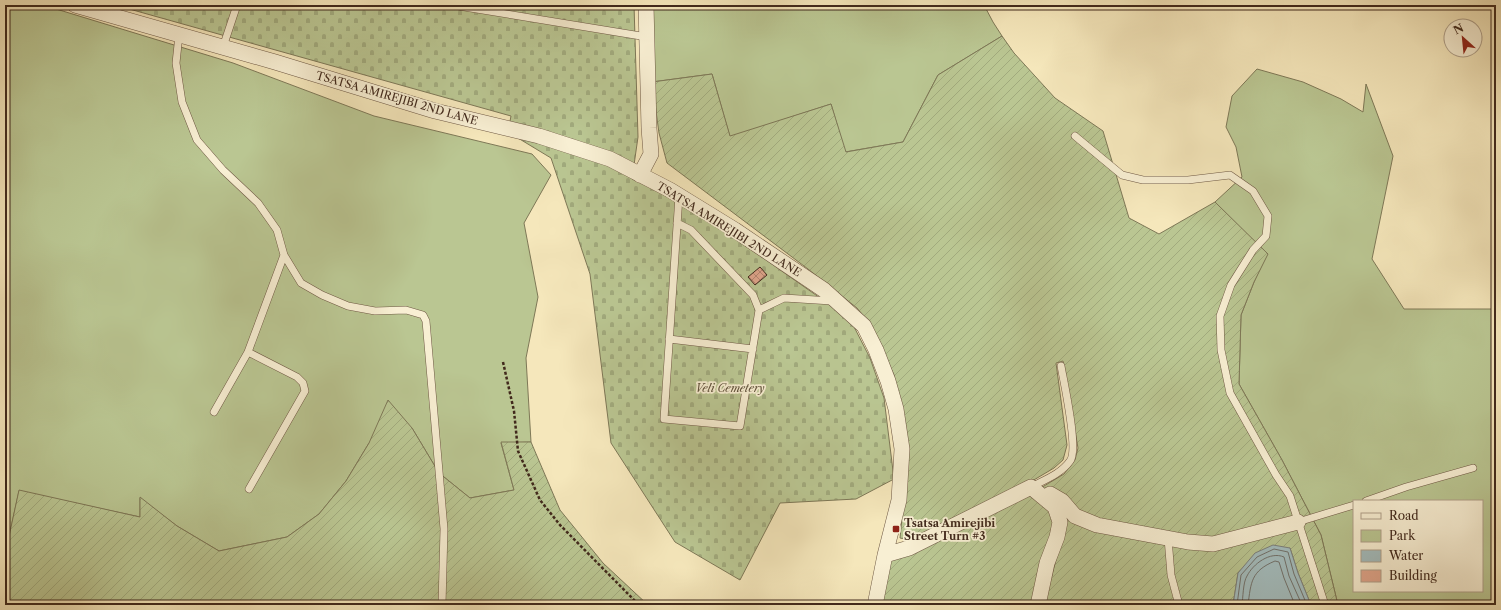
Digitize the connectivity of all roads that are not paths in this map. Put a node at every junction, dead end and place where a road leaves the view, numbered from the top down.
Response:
1 (75, 5) edge
2 (237, 5) edge
3 (452, 5) edge
4 (646, 5) edge
5 (179, 35) junction
6 (647, 37) junction
7 (223, 47) junction
8 (1075, 136) dead end
9 (640, 175) junction
10 (679, 196) junction
11 (677, 223) junction
12 (284, 256) junction
13 (836, 301) junction
14 (760, 310) junction
15 (669, 339) junction
16 (753, 349) junction
17 (248, 352) junction
18 (1061, 366) dead end
19 (214, 412) dead end
20 (1473, 468) dead end
21 (1031, 487) junction
22 (249, 489) dead end
23 (1369, 500) edge
24 (1353, 505) edge
25 (1298, 522) junction
26 (1168, 538) junction
27 (885, 555) junction
28 (442, 605) edge
29 (875, 605) edge
30 (1038, 605) edge
31 (1179, 605) edge
32 (1325, 605) edge

1 - 5 street, TSATSA AMIREJIBI 2ND LANE
2 - 7 lane
3 - 6 lane
4 - 6 street
5 - 7 street, TSATSA AMIREJIBI 2ND LANE
5 - 12 lane
6 - 9 street
7 - 9 street, TSATSA AMIREJIBI 2ND LANE
8 - 25 lane
9 - 10 street, TSATSA AMIREJIBI 2ND LANE
10 - 11 lane
10 - 13 street, TSATSA AMIREJIBI 2ND LANE
11 - 14 lane
11 - 15 lane
12 - 17 lane
12 - 28 lane
13 - 14 lane
13 - 27 street, TSATSA AMIREJIBI 2ND LANE
14 - 16 lane
15 - 16 lane
15 - 16 lane
17 - 19 lane
17 - 22 lane
18 - 21 lane
20 - 23 lane
21 - 26 street
21 - 27 street
21 - 30 street
24 - 25 lane
25 - 26 street
25 - 32 lane
26 - 31 lane
27 - 29 street, TSATSA AMIREJIBI 2ND LANE

